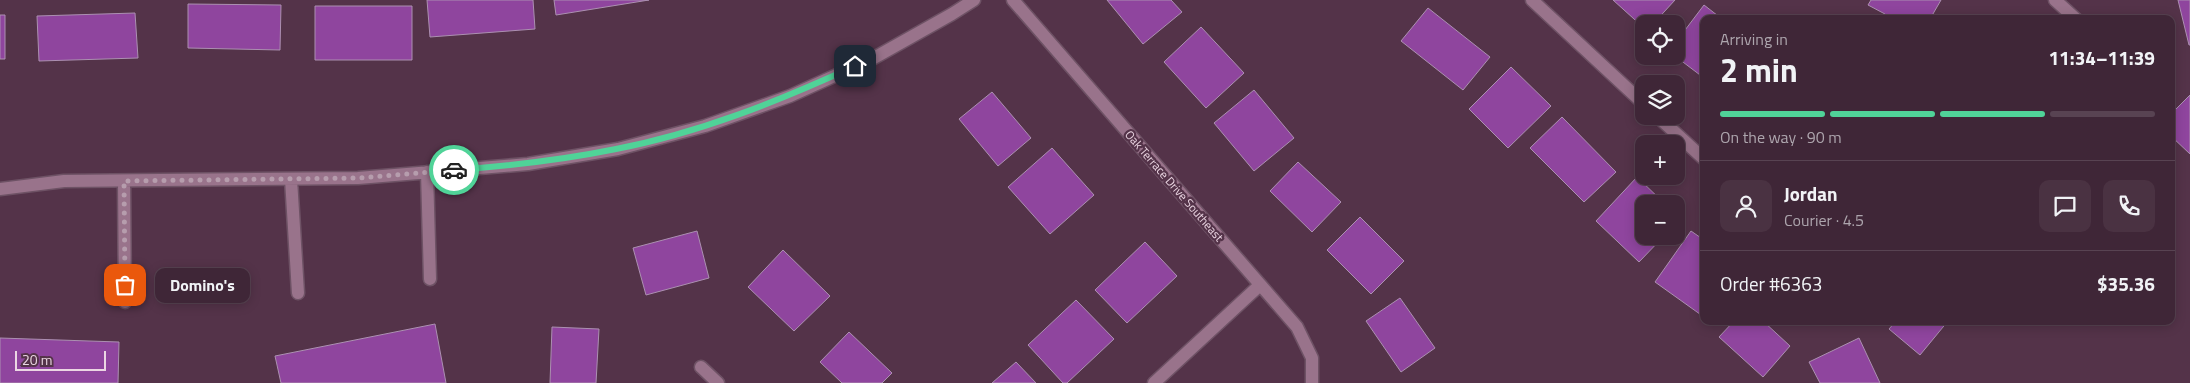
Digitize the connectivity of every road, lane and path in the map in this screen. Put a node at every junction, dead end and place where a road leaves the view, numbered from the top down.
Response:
1 (974, 0) edge
2 (1013, 0) edge
3 (1532, 0) edge
4 (2055, 0) edge
5 (2072, 15) edge
6 (1635, 96) edge
7 (1667, 125) edge
8 (1700, 155) edge
9 (426, 172) junction
10 (292, 179) junction
11 (124, 181) junction
12 (0, 189) edge
13 (430, 280) dead end
14 (1260, 285) junction
15 (298, 293) dead end
16 (125, 302) dead end
17 (701, 367) dead end
18 (718, 383) edge
19 (1154, 383) edge
20 (1312, 383) edge

1 - 9 street
2 - 14 street, Oak Terrace Drive Southeast
3 - 6 street
4 - 5 street
7 - 8 street
9 - 10 street
9 - 13 street
10 - 11 street
10 - 15 street
11 - 12 street
11 - 16 street
14 - 19 street
14 - 20 street, Oak Terrace Drive Southeast
17 - 18 street

